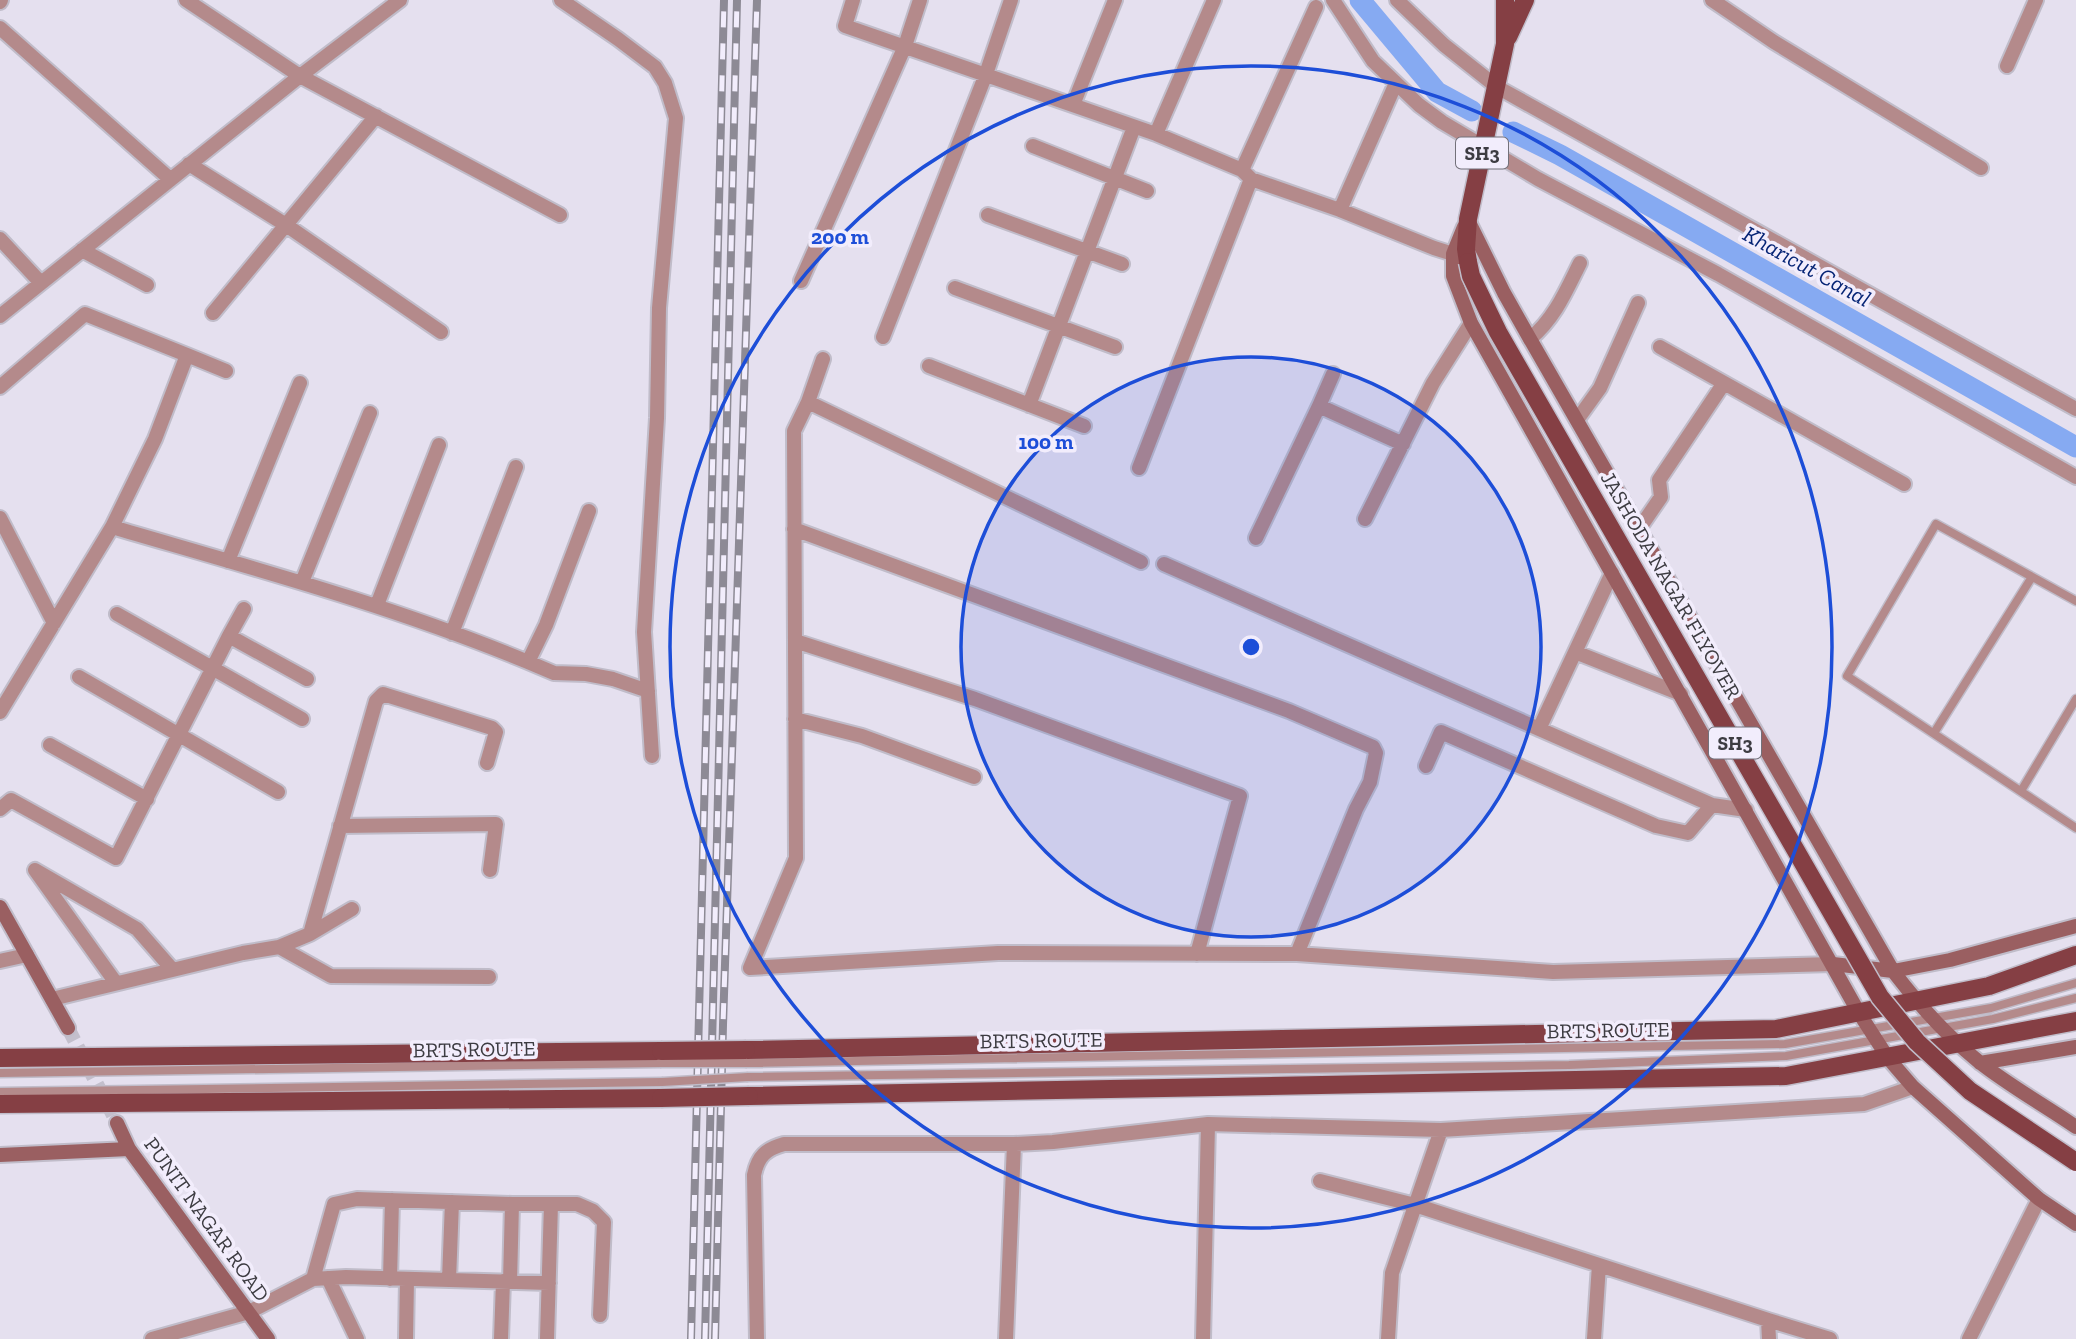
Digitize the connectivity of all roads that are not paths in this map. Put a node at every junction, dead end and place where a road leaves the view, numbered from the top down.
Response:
1 (186, 0) edge
2 (400, 0) edge
3 (561, 0) edge
4 (853, 0) edge
5 (920, 0) edge
6 (1011, 0) edge
7 (1115, 0) edge
8 (1214, 0) edge
9 (1333, 0) edge
10 (1397, 0) edge
11 (1504, 0) edge
12 (1525, 0) edge
13 (1712, 0) edge
14 (2036, 0) edge
15 (1316, 8) dead end
16 (0, 28) edge
17 (1505, 44) junction
18 (905, 46) junction
19 (2007, 66) dead end
20 (986, 74) junction
21 (300, 76) junction
22 (1396, 83) junction
23 (1497, 87) junction
24 (1073, 106) junction
25 (376, 116) junction
26 (1134, 127) junction
27 (1156, 134) junction
28 (1033, 146) dead end
29 (1483, 148) junction
30 (189, 164) junction
31 (1981, 168) dead end
32 (1247, 175) junction
33 (1115, 178) junction
34 (170, 179) junction
35 (1147, 191) dead end
36 (1340, 210) junction
37 (560, 215) dead end
38 (988, 215) dead end
39 (1468, 219) junction
40 (286, 226) junction
41 (0, 240) edge
42 (82, 250) junction
43 (1088, 252) junction
44 (1461, 258) junction
45 (1580, 263) dead end
46 (1122, 264) dead end
47 (801, 281) dead end
48 (41, 283) junction
49 (147, 285) dead end
50 (956, 288) dead end
51 (1638, 303) dead end
52 (213, 313) dead end
53 (0, 316) edge
54 (1471, 323) junction
55 (1060, 326) junction
56 (441, 332) dead end
57 (883, 337) dead end
58 (1530, 339) junction
59 (1115, 347) dead end
60 (1660, 347) dead end
61 (187, 355) junction
62 (823, 359) dead end
63 (929, 366) dead end
64 (226, 371) dead end
65 (1334, 374) dead end
66 (300, 383) dead end
67 (1724, 383) junction
68 (0, 387) edge
69 (808, 402) junction
70 (1029, 405) junction
71 (1319, 406) junction
72 (2076, 409) edge
73 (370, 413) dead end
74 (1577, 421) junction
75 (1084, 426) dead end
76 (1403, 444) junction
77 (439, 445) dead end
78 (516, 467) dead end
79 (1139, 468) dead end
80 (2076, 477) edge
81 (1904, 484) dead end
82 (589, 511) dead end
83 (0, 518) edge
84 (1365, 519) dead end
85 (111, 527) junction
86 (794, 529) junction
87 (1639, 529) junction
88 (1256, 538) dead end
89 (228, 561) junction
90 (1142, 562) dead end
91 (1164, 564) dead end
92 (1612, 573) junction
93 (2032, 577) junction
94 (302, 582) junction
95 (2076, 601) edge
96 (377, 605) junction
97 (244, 610) dead end
98 (117, 614) dead end
99 (54, 623) junction
100 (452, 633) junction
101 (229, 636) junction
102 (795, 641) junction
103 (1575, 652) junction
104 (528, 662) junction
105 (213, 668) junction
106 (79, 677) dead end
107 (307, 679) dead end
108 (648, 691) junction
109 (1681, 694) junction
110 (2076, 699) edge
111 (2, 703) edge
112 (302, 719) dead end
113 (795, 719) junction
114 (1539, 729) junction
115 (1934, 733) junction
116 (179, 735) junction
117 (50, 745) dead end
118 (652, 756) dead end
119 (487, 763) dead end
120 (1426, 766) dead end
121 (974, 777) dead end
122 (2021, 791) junction
123 (278, 792) dead end
124 (147, 799) junction
125 (1712, 805) junction
126 (0, 809) edge
127 (1746, 810) junction
128 (340, 826) junction
129 (2076, 828) edge
130 (490, 870) dead end
131 (0, 906) edge
132 (352, 909) dead end
133 (2076, 926) edge
134 (310, 934) junction
135 (279, 947) junction
136 (1198, 954) junction
137 (1297, 954) junction
138 (27, 955) junction
139 (2076, 956) edge
140 (0, 961) edge
141 (1833, 964) junction
142 (172, 969) junction
143 (1893, 971) junction
144 (489, 976) dead end
145 (116, 983) junction
146 (2076, 983) edge
147 (2076, 998) edge
148 (52, 999) junction
149 (1916, 1001) junction
150 (1859, 1013) junction
151 (2076, 1021) edge
152 (1937, 1023) junction
153 (68, 1028) tunnel mouth
154 (1873, 1035) junction
155 (1959, 1045) junction
156 (2076, 1047) edge
157 (661, 1057) junction
158 (746, 1057) junction
159 (0, 1058) edge
160 (1888, 1058) junction
161 (1980, 1063) junction
162 (0, 1073) edge
163 (1913, 1087) junction
164 (661, 1090) junction
165 (0, 1092) edge
166 (0, 1104) edge
167 (117, 1123) tunnel mouth
168 (1208, 1124) junction
169 (2076, 1127) edge
170 (1441, 1130) junction
171 (1014, 1144) junction
172 (129, 1149) junction
173 (0, 1154) edge
174 (2076, 1162) edge
175 (1320, 1181) dead end
176 (2039, 1199) junction
177 (392, 1200) junction
178 (452, 1202) junction
179 (551, 1204) junction
180 (513, 1205) junction
181 (1415, 1205) junction
182 (2076, 1224) edge
183 (1599, 1265) junction
184 (321, 1279) junction
185 (390, 1279) junction
186 (407, 1279) junction
187 (449, 1280) junction
188 (506, 1281) junction
189 (549, 1283) junction
190 (249, 1312) junction
191 (600, 1315) dead end
192 (1769, 1321) junction
193 (152, 1339) edge
194 (268, 1339) edge
195 (357, 1339) edge
196 (406, 1339) edge
197 (501, 1339) edge
198 (547, 1339) edge
199 (757, 1339) edge
200 (1006, 1339) edge
201 (1203, 1339) edge
202 (1388, 1339) edge
203 (1594, 1339) edge
204 (1769, 1339) edge
205 (1830, 1339) edge
206 (1969, 1339) edge

1 - 21 street
2 - 21 street
3 - 108 street
4 - 18 street
5 - 18 street
6 - 20 street
7 - 24 street
8 - 27 street
9 - 22 street
10 - 23 street
11 - 17 main road
12 - 17 main road
13 - 31 street
14 - 19 street
15 - 32 street
16 - 34 street
17 - 23 main road
18 - 20 street
18 - 47 street
20 - 24 street
20 - 57 street
21 - 25 street
21 - 30 street
22 - 29 street
22 - 36 street
23 - 29 main road, SH3
23 - 72 street
24 - 26 street
25 - 37 street
25 - 40 street
26 - 27 street
26 - 33 street
27 - 32 street
28 - 33 street
29 - 39 main road, SH3
29 - 80 street
30 - 34 street
30 - 40 street
32 - 36 street
32 - 79 street
33 - 35 street
33 - 43 street
34 - 42 street
36 - 44 street
38 - 43 street
39 - 44 main road, JASHODA NAGAR FLYOVER / SH3
39 - 58 street, SH3
40 - 52 street
40 - 56 street
41 - 48 street
42 - 48 street
42 - 49 street
43 - 46 street
43 - 55 street
44 - 54 street, SH3
44 - 174 main road, JASHODA NAGAR FLYOVER / SH3, bridge
45 - 58 street
48 - 53 street
50 - 55 street
51 - 74 street
54 - 76 street
54 - 92 street, SH3
55 - 59 street
55 - 70 street
58 - 74 street, SH3
60 - 67 street
61 - 64 street
61 - 68 street
61 - 85 street
62 - 69 street
63 - 70 street
65 - 71 street
66 - 89 street
67 - 81 street
67 - 87 street
69 - 86 street
69 - 90 street
70 - 75 street
71 - 76 street
71 - 88 street
73 - 94 street
74 - 87 street, SH3
76 - 84 street
77 - 96 street
78 - 100 street
82 - 104 street
83 - 99 street
85 - 89 street
85 - 99 street
86 - 102 street
86 - 137 street
87 - 143 street, SH3
89 - 94 street
91 - 114 street
92 - 103 street
92 - 109 street, SH3
93 - 95 lane
93 - 115 lane
93 - 115 lane
94 - 96 street
96 - 100 street
97 - 101 street
98 - 105 street
99 - 111 street
100 - 104 street
101 - 105 street
101 - 107 street
102 - 113 street
102 - 136 street
103 - 109 street
103 - 114 street
104 - 108 street
105 - 112 street
105 - 116 street
106 - 116 street
108 - 118 street
109 - 127 street, SH3
110 - 122 lane
113 - 121 street
113 - 136 street
114 - 125 street
115 - 122 lane
116 - 123 street
116 - 124 street
117 - 124 street
119 - 128 street
120 - 125 street
122 - 129 lane
124 - 126 street
125 - 127 street
127 - 141 street
128 - 130 street
128 - 134 street
131 - 138 street
132 - 134 street
133 - 143 street
134 - 135 street
135 - 142 street
135 - 144 street
136 - 137 street
137 - 141 street
138 - 140 street
138 - 148 street
139 - 149 main road
141 - 143 street
141 - 150 street
142 - 145 street
142 - 145 street
143 - 149 street, SH3
145 - 148 street
146 - 152 lane, BRTS ROUTE
147 - 152 lane, BRTS ROUTE
148 - 153 street
149 - 150 main road
149 - 152 street, SH3
150 - 154 street
150 - 158 main road
151 - 155 main road
152 - 154 lane, BRTS ROUTE
152 - 154 lane, BRTS ROUTE
152 - 155 street, SH3
154 - 158 lane, BRTS ROUTE
154 - 160 street
154 - 164 lane, BRTS ROUTE, bridge
155 - 160 main road
155 - 161 street, SH3
156 - 161 street
157 - 158 main road, bridge
157 - 159 main road
157 - 162 lane, BRTS ROUTE
160 - 163 street
160 - 164 main road, bridge
161 - 169 street, SH3
163 - 170 street
163 - 176 street
164 - 165 lane, BRTS ROUTE
164 - 166 main road
167 - 172 street, PUNIT NAGAR ROAD
168 - 170 street
168 - 171 street
168 - 201 street
170 - 181 street
171 - 199 street
171 - 200 street
172 - 173 street
172 - 190 street, PUNIT NAGAR ROAD
175 - 181 street
176 - 182 street
176 - 206 street
177 - 178 street
177 - 184 street
177 - 185 street
178 - 180 street
178 - 187 street
179 - 180 street
179 - 189 street
179 - 191 street
180 - 188 street
181 - 183 street
181 - 202 street
183 - 192 street
183 - 203 street
184 - 185 street
184 - 190 street
184 - 195 street
185 - 186 street
186 - 187 street
186 - 196 street
187 - 188 street
188 - 189 street
188 - 197 street
189 - 198 street
190 - 193 street
190 - 194 street, PUNIT NAGAR ROAD
192 - 204 street
192 - 205 street

